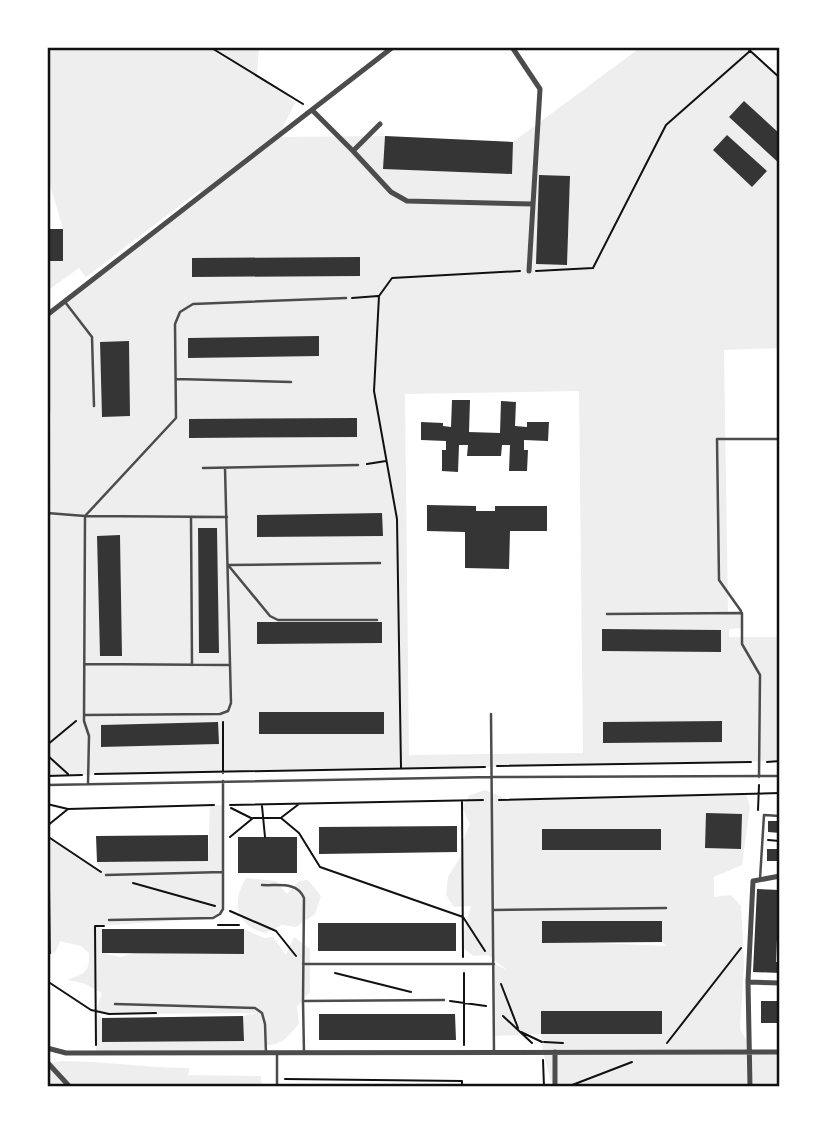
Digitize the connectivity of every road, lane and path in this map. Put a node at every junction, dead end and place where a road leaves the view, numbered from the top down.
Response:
1 (210, 47) edge
2 (393, 47) edge
3 (512, 47) edge
4 (746, 47) edge
5 (750, 51) junction
6 (780, 78) edge
7 (312, 110) junction
8 (380, 124) dead end
9 (352, 151) junction
10 (533, 204) junction
11 (529, 271) junction
12 (379, 296) junction
13 (346, 298) joint
14 (65, 302) junction
15 (47, 316) edge
16 (176, 379) junction
17 (291, 382) dead end
18 (93, 407) dead end
19 (780, 439) edge
20 (387, 461) junction
21 (358, 465) joint
22 (203, 468) dead end
23 (225, 468) junction
24 (47, 513) edge
25 (85, 516) junction
26 (191, 516) junction
27 (227, 517) junction
28 (380, 563) dead end
29 (228, 565) junction
30 (742, 613) junction
31 (607, 614) dead end
32 (377, 620) dead end
33 (85, 664) junction
34 (192, 665) junction
35 (230, 665) junction
36 (220, 714) junction
37 (491, 714) dead end
38 (85, 715) junction
39 (47, 745) edge
40 (47, 755) edge
41 (780, 761) edge
42 (759, 762) junction
43 (492, 766) junction
44 (401, 768) junction
45 (223, 772) junction
46 (89, 774) junction
47 (69, 775) junction
48 (47, 776) edge
49 (759, 776) junction
50 (780, 776) edge
51 (492, 777) junction
52 (223, 781) junction
53 (88, 784) junction
54 (47, 785) edge
55 (780, 793) edge
56 (494, 800) junction
57 (462, 801) junction
58 (47, 804) edge
59 (262, 804) junction
60 (299, 804) junction
61 (223, 805) junction
62 (68, 809) junction
63 (780, 816) edge
64 (253, 818) junction
65 (262, 818) junction
66 (281, 818) junction
67 (47, 826) edge
68 (47, 836) edge
69 (265, 837) dead end
70 (223, 845) junction
71 (223, 872) junction
72 (106, 875) joint
73 (780, 876) edge
74 (760, 880) junction
75 (261, 885) dead end
76 (666, 908) dead end
77 (494, 910) junction
78 (463, 917) junction
79 (109, 920) dead end
80 (213, 925) dead end
81 (239, 925) dead end
82 (108, 926) dead end
83 (751, 935) junction
84 (303, 964) junction
85 (464, 964) junction
86 (494, 964) junction
87 (748, 982) junction
88 (780, 983) edge
89 (444, 1000) dead end
90 (303, 1001) junction
91 (115, 1004) dead end
92 (542, 1042) dead end
93 (464, 1047) dead end
94 (47, 1048) edge
95 (555, 1052) junction
96 (750, 1052) junction
97 (780, 1052) edge
98 (96, 1053) junction
99 (266, 1053) junction
100 (277, 1053) junction
101 (304, 1053) junction
102 (494, 1053) junction
103 (543, 1053) junction
104 (655, 1053) junction
105 (47, 1062) edge
106 (277, 1079) junction
107 (70, 1087) edge
108 (277, 1087) edge
109 (462, 1087) edge
110 (544, 1087) edge
111 (555, 1087) edge
112 (568, 1087) edge
113 (750, 1087) edge

1 - 7 path
2 - 7 street
3 - 10 street
4 - 5 path
5 - 6 path
5 - 11 path
7 - 9 street
7 - 14 street
8 - 9 street
9 - 10 street
10 - 11 street
11 - 12 path
12 - 13 path
12 - 20 path
13 - 16 lane
14 - 15 street
14 - 18 lane
16 - 17 lane
16 - 25 lane
19 - 30 lane
20 - 21 path
20 - 44 path
21 - 23 lane
22 - 23 lane
23 - 27 lane
24 - 25 lane
25 - 26 lane
25 - 33 lane
26 - 27 lane
26 - 34 lane
27 - 29 lane
28 - 29 lane
29 - 32 lane
29 - 35 lane
30 - 31 lane
30 - 42 lane
33 - 34 lane
33 - 38 lane
34 - 35 lane
35 - 36 lane
36 - 38 lane
36 - 45 path
37 - 43 lane
38 - 39 path
38 - 46 lane
40 - 47 path
41 - 42 path
42 - 43 path
42 - 49 lane
43 - 44 path
43 - 51 lane
44 - 45 path
45 - 46 path
45 - 52 path
46 - 47 path
46 - 53 lane
47 - 48 path
49 - 50 lane
49 - 51 lane
51 - 52 lane
51 - 56 lane
52 - 53 lane
52 - 61 lane
53 - 54 lane
55 - 56 path
56 - 57 path
56 - 77 lane
57 - 60 path
57 - 78 path
58 - 62 path
59 - 60 path
59 - 61 path
59 - 65 path
60 - 66 path
61 - 62 path
61 - 64 path
61 - 70 lane
62 - 67 path
63 - 74 lane
64 - 65 path
64 - 70 path
65 - 66 path
65 - 69 path
66 - 78 path
68 - 72 path
70 - 71 lane
71 - 72 lane
71 - 79 lane
73 - 74 street
74 - 83 street
75 - 84 lane
76 - 77 lane
77 - 86 lane
78 - 85 path
78 - 86 path
80 - 81 path
82 - 98 path
83 - 87 street
83 - 104 path
84 - 85 lane
84 - 90 lane
85 - 86 lane
85 - 93 path
86 - 92 path
86 - 102 lane
87 - 88 street
87 - 96 street
89 - 90 lane
90 - 101 lane
91 - 99 lane
94 - 98 street
95 - 103 street
95 - 104 street
95 - 111 street
96 - 97 street
96 - 104 street
96 - 113 street
98 - 99 street
99 - 100 street
100 - 101 street
100 - 106 lane
101 - 102 street
102 - 103 street
103 - 110 path
104 - 112 path
105 - 107 street
106 - 108 lane
106 - 109 path

